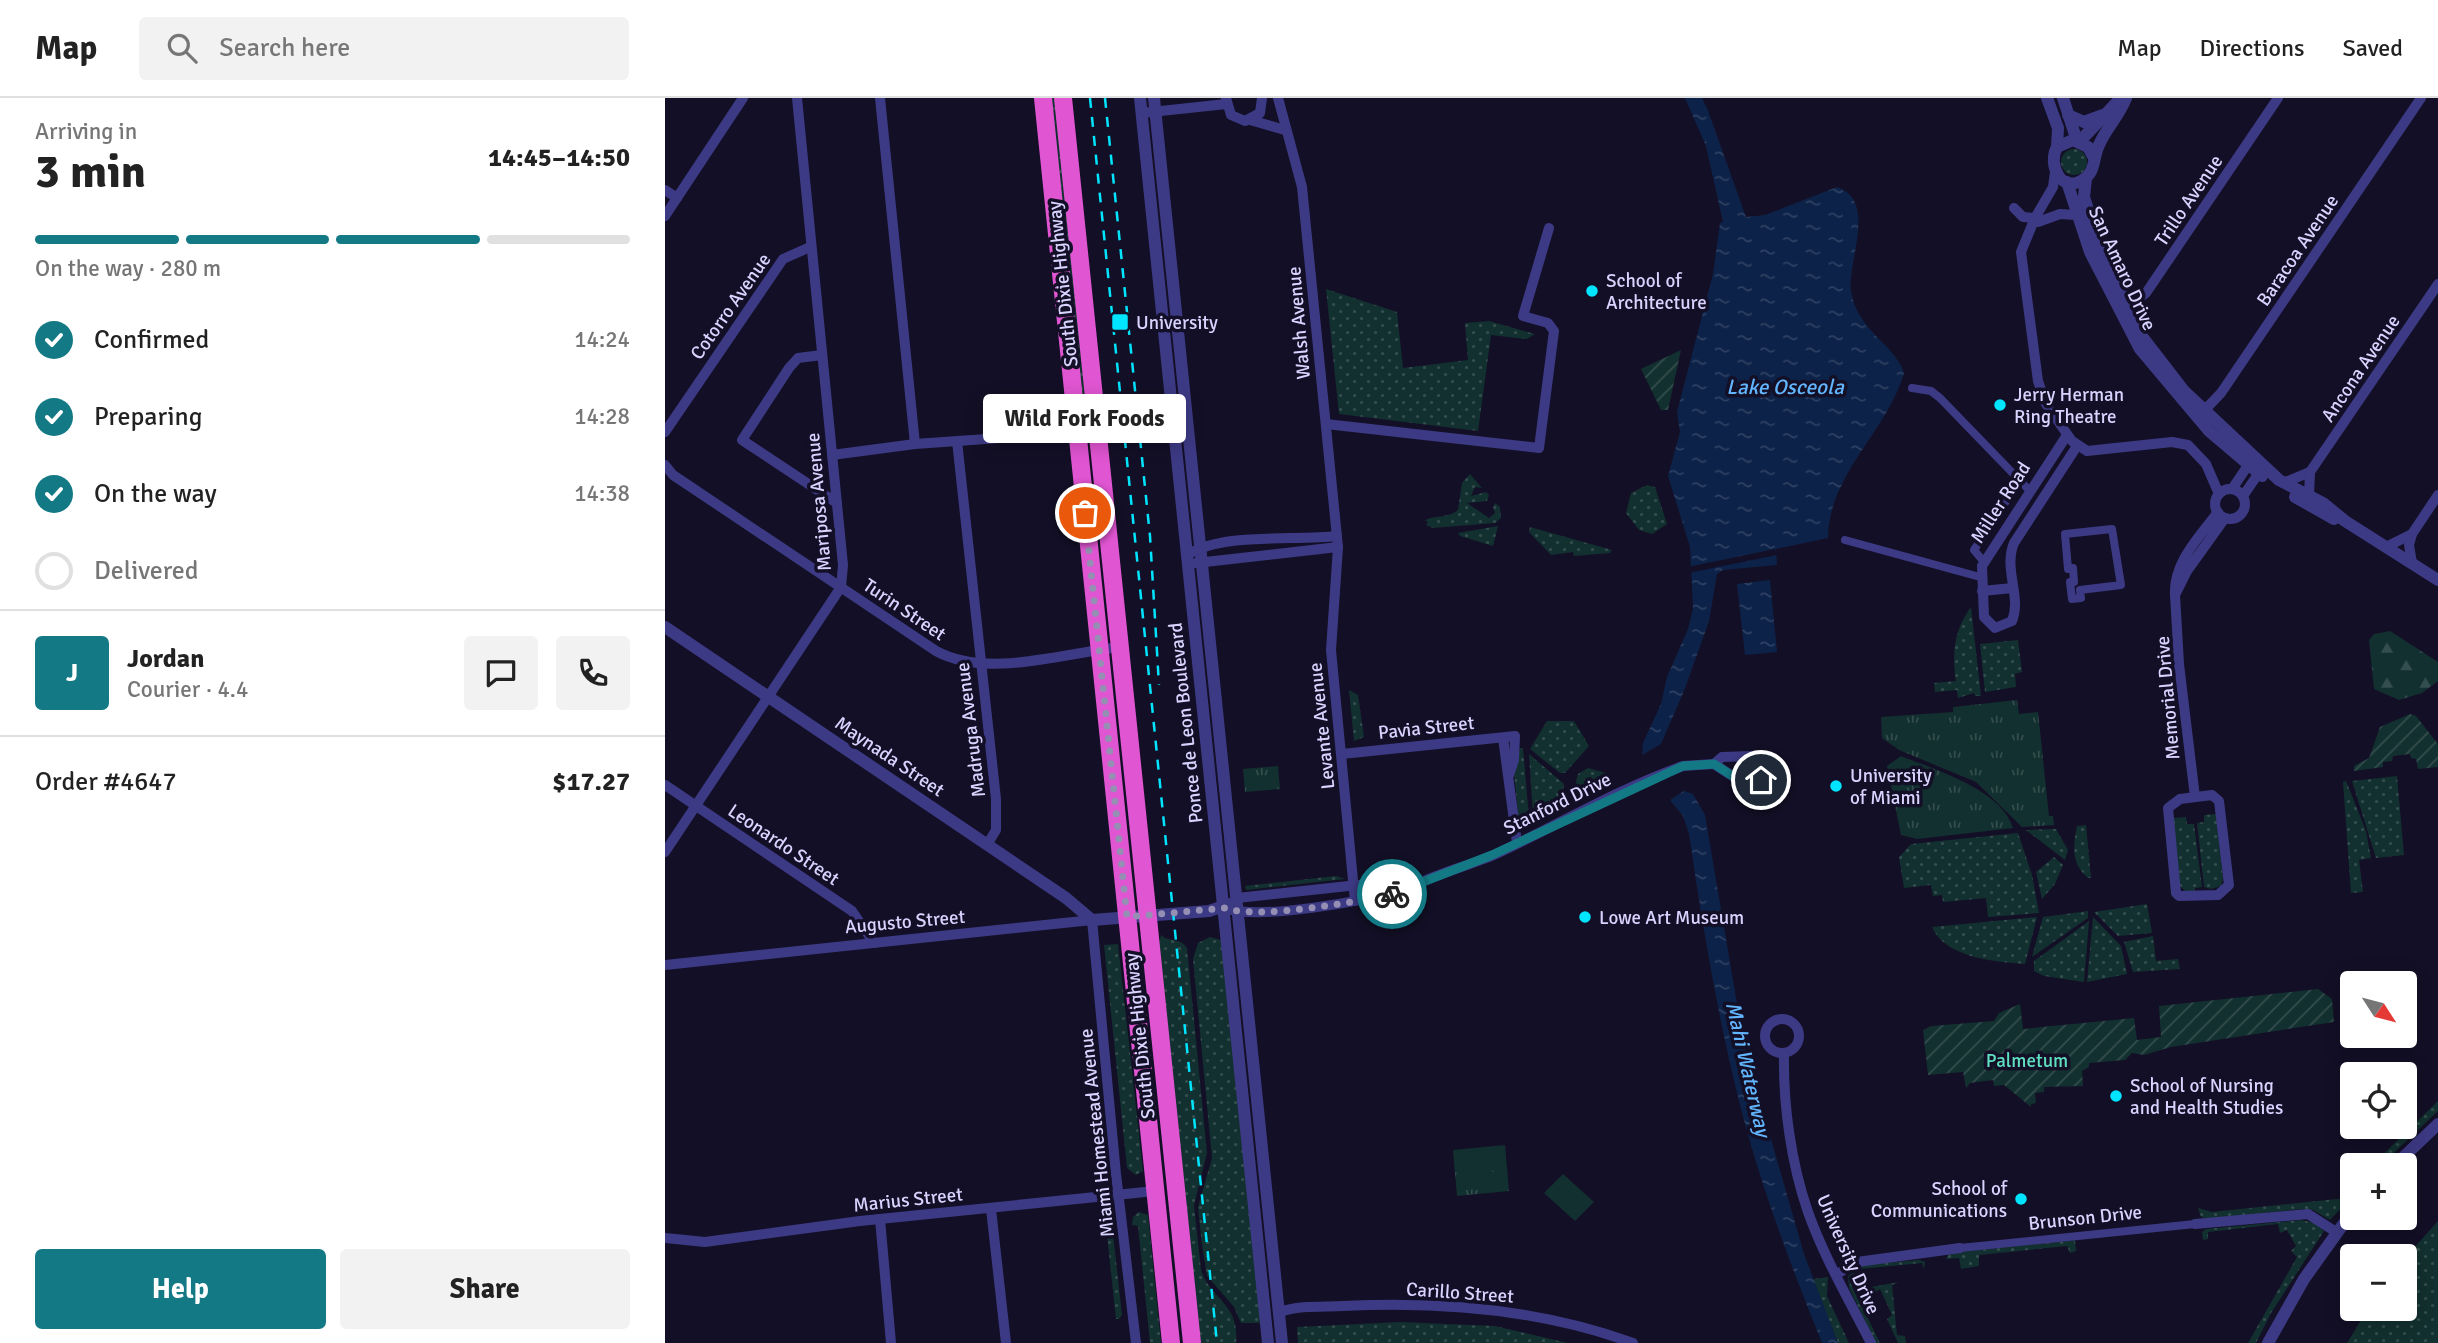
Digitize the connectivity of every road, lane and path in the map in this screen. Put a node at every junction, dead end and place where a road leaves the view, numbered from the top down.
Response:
1 (743, 98) edge
2 (797, 98) edge
3 (880, 98) edge
4 (1043, 98) edge
5 (1063, 98) edge
6 (1140, 98) edge
7 (1154, 98) edge
8 (1262, 98) edge
9 (1278, 98) edge
10 (2047, 98) edge
11 (2063, 98) edge
12 (2121, 98) edge
13 (2126, 98) edge
14 (2278, 98) edge
15 (2421, 98) edge
16 (1226, 101) edge
17 (1156, 112) junction
18 (1142, 113) junction
19 (2105, 114) junction
20 (2068, 115) junction
21 (1250, 120) junction
22 (1285, 130) junction
23 (2079, 141) junction
24 (2057, 147) junction
25 (2094, 158) junction
26 (2055, 172) junction
27 (2087, 178) junction
28 (2066, 182) junction
29 (665, 190) edge
30 (677, 198) junction
31 (2014, 208) dead end
32 (2076, 215) junction
33 (665, 216) edge
34 (2034, 224) junction
35 (1549, 228) dead end
36 (810, 247) junction
37 (2438, 284) edge
38 (2122, 304) junction
39 (822, 355) junction
40 (1912, 388) dead end
41 (2200, 414) junction
42 (1326, 424) junction
43 (1099, 431) junction
44 (665, 432) edge
45 (1077, 433) junction
46 (2067, 435) junction
47 (957, 441) junction
48 (915, 444) junction
49 (2077, 446) junction
50 (832, 455) junction
51 (665, 465) edge
52 (2256, 466) junction
53 (2310, 472) junction
54 (2019, 480) junction
55 (2283, 483) junction
56 (2030, 491) junction
57 (2226, 491) junction
58 (2438, 495) edge
59 (2243, 496) junction
60 (2309, 496) junction
61 (837, 503) junction
62 (2222, 515) junction
63 (2345, 521) junction
64 (2112, 529) joint
65 (2412, 534) junction
66 (1845, 540) dead end
67 (1338, 541) junction
68 (1234, 542) junction
69 (1200, 546) junction
70 (2386, 547) junction
71 (1235, 557) junction
72 (1188, 561) junction
73 (1202, 561) junction
74 (1984, 562) junction
75 (2412, 563) junction
76 (1980, 577) junction
77 (2436, 581) edge
78 (841, 587) junction
79 (2013, 588) junction
80 (1982, 591) junction
81 (665, 627) edge
82 (1120, 648) junction
83 (1099, 650) junction
84 (979, 665) junction
85 (768, 696) junction
86 (1342, 754) junction
87 (1714, 764) dead end
88 (665, 785) edge
89 (2195, 797) junction
90 (695, 805) junction
91 (1517, 844) junction
92 (987, 845) junction
93 (665, 852) edge
94 (1418, 882) junction
95 (1355, 887) junction
96 (1237, 898) junction
97 (1355, 901) junction
98 (1225, 908) junction
99 (1238, 913) junction
100 (1148, 916) junction
101 (1127, 917) junction
102 (1093, 920) junction
103 (874, 943) junction
104 (665, 965) edge
105 (1784, 1053) dead end
106 (1247, 1059) junction
107 (2438, 1124) edge
108 (1254, 1125) junction
109 (2408, 1153) edge
110 (1173, 1159) junction
111 (1155, 1191) junction
112 (1119, 1196) junction
113 (991, 1209) junction
114 (880, 1219) junction
115 (1180, 1224) junction
116 (2195, 1224) joint
117 (2340, 1227) edge
118 (2336, 1232) junction
119 (665, 1238) edge
120 (1960, 1248) joint
121 (1836, 1274) junction
122 (1280, 1312) junction
123 (1268, 1340) edge
124 (891, 1343) edge
125 (1006, 1343) edge
126 (1136, 1343) edge
127 (1171, 1343) edge
128 (1192, 1343) edge
129 (1282, 1343) edge
130 (1633, 1343) edge
131 (1871, 1343) edge
132 (2267, 1343) edge

1 - 30 street
2 - 36 street, Mariposa Avenue
3 - 48 street
4 - 45 highway, South Dixie Highway
5 - 43 highway, South Dixie Highway
6 - 18 street, Ponce de Leon Boulevard
7 - 17 street, Ponce de Leon Boulevard
8 - 21 street
9 - 22 street, Walsh Avenue
10 - 24 street
11 - 20 street
12 - 19 street
13 - 25 street
14 - 38 street, Trillo Avenue
15 - 41 street, Baracoa Avenue
16 - 17 street
16 - 21 street
17 - 18 street
17 - 69 street, Ponce de Leon Boulevard
18 - 72 street, Ponce de Leon Boulevard
19 - 20 street
19 - 23 street
20 - 23 street
21 - 22 street
22 - 42 street, Walsh Avenue
23 - 24 street
23 - 25 street
24 - 26 street
25 - 27 street
26 - 28 street
26 - 34 street
27 - 28 street
27 - 38 street, San Amaro Drive
28 - 32 street, San Amaro Drive
28 - 34 street
29 - 30 street
30 - 33 street
31 - 34 street
32 - 34 street
32 - 38 street, San Amaro Drive
34 - 46 street
35 - 42 street
36 - 39 street, Mariposa Avenue
36 - 44 street, Cotorro Avenue
37 - 53 street, Ancona Avenue
38 - 41 street, San Amaro Drive
39 - 50 street, Mariposa Avenue
39 - 61 street
40 - 54 street
41 - 52 street, San Amaro Drive
42 - 67 street, Walsh Avenue
43 - 45 street
43 - 82 highway, South Dixie Highway
45 - 47 street
45 - 83 highway, South Dixie Highway
46 - 49 street
46 - 56 street, Miller Road
47 - 48 street
47 - 84 street, Madruga Avenue
48 - 50 street
49 - 57 street
49 - 79 street, Miller Road
50 - 61 street, Mariposa Avenue
51 - 78 street, Turin Street
52 - 55 street, San Amaro Drive
52 - 57 street
52 - 59 street
52 - 63 street, San Amaro Drive
53 - 55 street
53 - 60 street
54 - 56 street
54 - 74 street
55 - 60 street, San Amaro Drive
56 - 74 street, Miller Road
57 - 59 street
57 - 62 street
58 - 65 street
59 - 62 street
60 - 63 street, San Amaro Drive
61 - 78 street, Mariposa Avenue
62 - 89 street, Memorial Drive
63 - 70 street, San Amaro Drive
64 - 64 street
65 - 70 street
65 - 75 street
66 - 76 street
67 - 68 street
67 - 71 street
67 - 86 street, Levante Avenue
68 - 69 street
68 - 71 street
69 - 72 street
69 - 73 street, Ponce de Leon Boulevard
70 - 75 street, San Amaro Drive
71 - 73 street
72 - 73 street
72 - 98 street, Ponce de Leon Boulevard
73 - 96 street, Ponce de Leon Boulevard
74 - 76 street, Miller Road
75 - 77 street, San Amaro Drive
76 - 80 street, Miller Road
78 - 84 street, Turin Street
78 - 85 street, Mariposa Avenue
79 - 80 street
79 - 80 street, Miller Road
81 - 85 street, Maynada Street
82 - 83 street, Turin Street
82 - 100 highway, South Dixie Highway
83 - 84 street, Turin Street
83 - 101 highway, South Dixie Highway
84 - 92 street, Madruga Avenue
85 - 90 street, Mariposa Avenue
85 - 92 street, Maynada Street
86 - 91 street, Pavia Street
86 - 95 street, Levante Avenue
87 - 91 street, Stanford Drive
88 - 90 street, Leonardo Street
89 - 89 street
90 - 93 street, Mariposa Avenue
90 - 103 street, Leonardo Street
91 - 94 street, Stanford Drive
92 - 102 street, Maynada Street
94 - 95 street, Stanford Drive
94 - 97 street, Stanford Drive
95 - 96 street, Stanford Drive
95 - 97 street, Levante Avenue
96 - 98 street
96 - 99 street, Ponce de Leon Boulevard
97 - 99 street, Stanford Drive
98 - 99 street, Stanford Drive
98 - 100 street, Stanford Drive
98 - 106 street, Ponce de Leon Boulevard
99 - 106 street, Ponce de Leon Boulevard
100 - 101 street, Augusto Street
100 - 110 highway, South Dixie Highway
101 - 102 street, Augusto Street
101 - 111 highway, South Dixie Highway
102 - 103 street, Augusto Street
102 - 112 street, Miami Homestead Avenue
103 - 104 street, Augusto Street
105 - 121 street, University Drive
106 - 108 street, Ponce de Leon Boulevard
107 - 109 street
108 - 122 street, Ponce de Leon Boulevard
108 - 123 street, Ponce de Leon Boulevard
110 - 111 highway
110 - 115 highway, South Dixie Highway
111 - 112 street, Marius Street
111 - 115 highway
111 - 127 highway, South Dixie Highway
112 - 113 street, Marius Street
112 - 126 street, Miami Homestead Avenue
113 - 114 street, Marius Street
113 - 125 street
114 - 119 street, Marius Street
114 - 124 street
115 - 128 highway, South Dixie Highway
116 - 118 street, Brunson Drive
116 - 120 street, Brunson Drive
117 - 118 street
118 - 132 street
120 - 121 street, Brunson Drive
121 - 131 street, University Drive
122 - 123 street
122 - 129 street, Ponce de Leon Boulevard
122 - 130 street, Carillo Street

